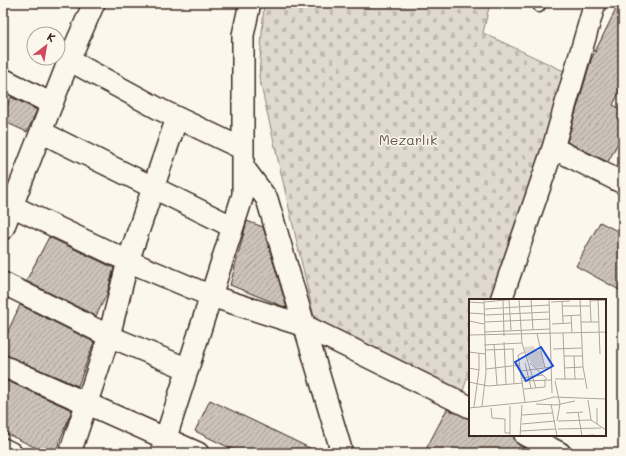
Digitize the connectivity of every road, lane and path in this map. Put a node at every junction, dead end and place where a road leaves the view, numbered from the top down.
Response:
1 (94, 3) edge
2 (250, 3) edge
3 (595, 3) edge
4 (69, 60) junction
5 (3, 80) edge
6 (52, 104) junction
7 (177, 118) junction
8 (41, 132) junction
9 (553, 148) junction
10 (243, 158) junction
11 (623, 183) edge
12 (154, 188) junction
13 (12, 206) junction
14 (233, 227) junction
15 (3, 229) edge
16 (128, 261) junction
17 (3, 283) edge
18 (211, 296) junction
19 (501, 299) edge
20 (305, 326) junction
21 (109, 336) junction
22 (3, 366) edge
23 (188, 368) junction
24 (87, 404) junction
25 (469, 406) edge
26 (527, 436) edge
27 (163, 445) edge
28 (3, 449) edge
29 (11, 453) edge
30 (70, 453) edge
31 (198, 453) edge
32 (342, 453) edge
33 (560, 453) edge

1 - 4 street
2 - 10 street
3 - 9 street
4 - 6 street
4 - 7 street
5 - 6 street
6 - 8 street
7 - 10 street
7 - 12 street
8 - 12 street
8 - 13 street
9 - 11 street
9 - 19 street
10 - 14 street
10 - 20 street
12 - 14 street
12 - 16 street
13 - 15 street
13 - 16 street
14 - 18 street
16 - 18 street
16 - 21 street
17 - 21 street
18 - 20 street
18 - 23 street
20 - 25 street
20 - 32 street
21 - 23 street
21 - 24 street
22 - 24 street
23 - 27 street
24 - 27 street
24 - 30 street
26 - 33 street
27 - 31 street
28 - 29 street

